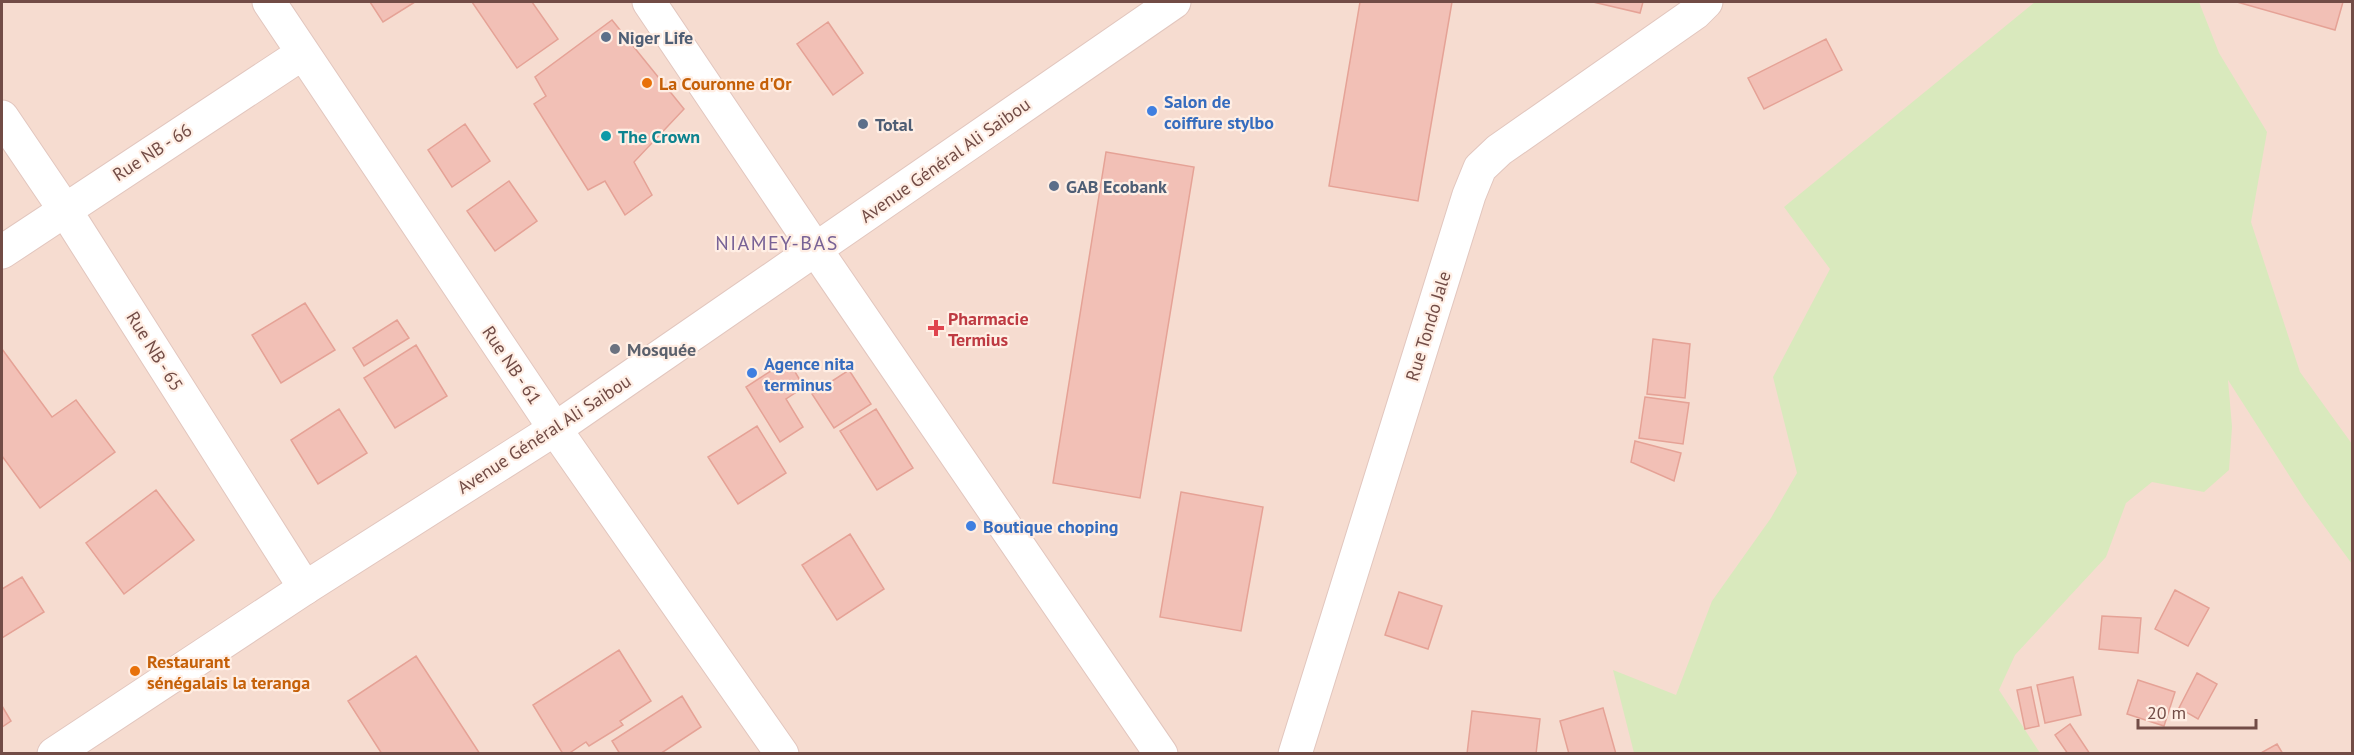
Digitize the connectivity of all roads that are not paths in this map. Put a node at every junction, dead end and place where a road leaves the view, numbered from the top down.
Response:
1 (269, 2) edge
2 (649, 2) edge
3 (1174, 2) edge
4 (1706, 2) edge
5 (303, 53) junction
6 (2, 117) edge
7 (65, 210) junction
8 (816, 250) junction
9 (2, 252) edge
10 (555, 429) junction
11 (305, 588) junction
12 (54, 753) edge
13 (782, 753) edge
14 (1161, 753) edge
15 (1295, 753) edge

1 - 5 street, Rue NB - 61
2 - 8 street
3 - 8 street, Avenue Général Ali Saibou
4 - 15 street, Rue Tondo Jale
5 - 7 street, Rue NB - 66
5 - 10 street, Rue NB - 61
6 - 7 street, Rue NB - 65
7 - 9 street, Rue NB - 66
7 - 11 street, Rue NB - 65
8 - 10 street, Avenue Général Ali Saibou
8 - 14 street
10 - 11 street, Avenue Général Ali Saibou
10 - 13 street, Rue NB - 61
11 - 12 street, Avenue Général Ali Saibou

